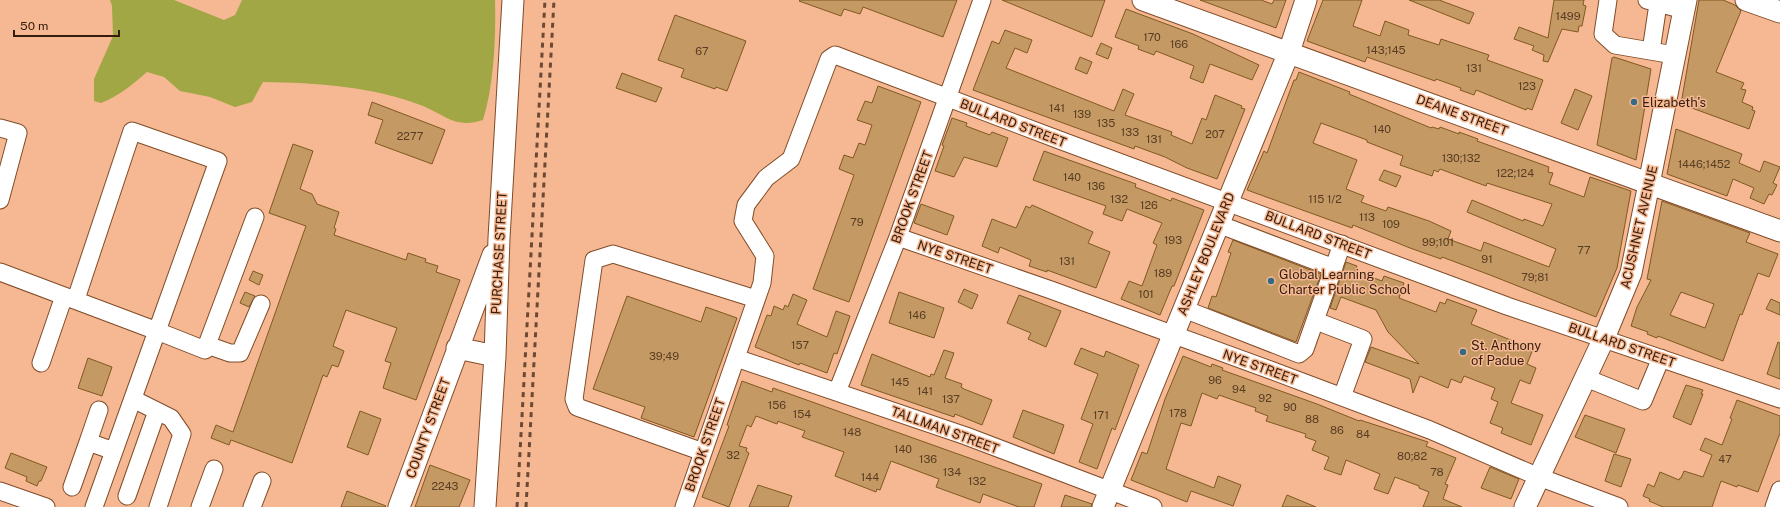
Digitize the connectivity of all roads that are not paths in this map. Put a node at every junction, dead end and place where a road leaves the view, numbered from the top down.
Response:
1 (513, 0) edge
2 (982, 0) edge
3 (1143, 0) edge
4 (1306, 0) edge
5 (1608, 0) edge
6 (1746, 0) edge
7 (1653, 2) edge
8 (1685, 5) edge
9 (1772, 6) edge
10 (1651, 51) junction
11 (1288, 52) junction
12 (1674, 55) junction
13 (947, 98) junction
14 (0, 128) edge
15 (1650, 183) junction
16 (0, 200) edge
17 (1228, 201) junction
18 (255, 217) dead end
19 (1218, 224) junction
20 (1780, 231) edge
21 (898, 237) junction
22 (499, 238) junction
23 (1342, 244) junction
24 (1334, 268) junction
25 (0, 272) edge
26 (757, 296) junction
27 (70, 298) junction
28 (262, 304) dead end
29 (1184, 309) junction
30 (1316, 321) junction
31 (157, 331) junction
32 (1173, 335) junction
33 (1604, 338) junction
34 (207, 345) junction
35 (457, 348) junction
36 (495, 356) junction
37 (736, 358) junction
38 (1661, 358) junction
39 (41, 363) dead end
40 (1586, 378) junction
41 (838, 392) junction
42 (1342, 397) junction
43 (1780, 399) edge
44 (130, 405) junction
45 (99, 410) dead end
46 (157, 411) junction
47 (88, 442) junction
48 (114, 451) junction
49 (703, 452) junction
50 (214, 469) dead end
51 (1539, 477) junction
52 (262, 481) dead end
53 (72, 487) dead end
54 (1780, 490) edge
55 (0, 491) edge
56 (127, 496) dead end
57 (1107, 499) edge
58 (46, 507) edge
59 (94, 507) edge
60 (158, 507) edge
61 (200, 507) edge
62 (252, 507) edge
63 (399, 507) edge
64 (485, 507) edge
65 (684, 507) edge
66 (1153, 507) edge
67 (1525, 507) edge
68 (1619, 507) edge
69 (1774, 507) edge

1 - 22 main road, PURCHASE STREET
2 - 13 street, BROOK STREET
3 - 11 main road, DEANE STREET
4 - 11 main road, ASHLEY BOULEVARD
5 - 10 street
6 - 9 main road
7 - 8 street
7 - 10 street
8 - 12 main road, ACUSHNET AVENUE
10 - 12 street
11 - 15 main road, DEANE STREET
11 - 17 main road, ASHLEY BOULEVARD
12 - 15 main road, ACUSHNET AVENUE
13 - 17 street, BULLARD STREET
13 - 21 street, BROOK STREET
13 - 26 street, BULLARD STREET
14 - 16 street
15 - 20 main road, DEANE STREET
15 - 33 main road, ACUSHNET AVENUE
17 - 19 main road, ASHLEY BOULEVARD
17 - 23 street, BULLARD STREET
18 - 34 street
19 - 24 street
19 - 29 main road, ASHLEY BOULEVARD
21 - 32 street, NYE STREET
21 - 41 street, BROOK STREET
22 - 35 main road, COUNTY STREET
22 - 36 main road, PURCHASE STREET
23 - 24 street
23 - 33 street, BULLARD STREET
24 - 30 street
25 - 27 street
26 - 37 street, BROOK STREET
26 - 49 street
27 - 31 street
27 - 31 street
27 - 39 street
28 - 34 street
29 - 30 street
29 - 32 main road, ASHLEY BOULEVARD
30 - 42 street
31 - 34 street
31 - 44 street
32 - 42 street, NYE STREET
32 - 57 main road, ASHLEY BOULEVARD
33 - 38 street, BULLARD STREET
33 - 40 main road, ACUSHNET AVENUE
35 - 36 main road
35 - 63 main road, COUNTY STREET
36 - 64 main road, PURCHASE STREET
37 - 41 street, TALLMAN STREET
37 - 49 street, BROOK STREET
38 - 40 street
38 - 43 street, BULLARD STREET
40 - 51 main road, ACUSHNET AVENUE
41 - 57 street, TALLMAN STREET
42 - 51 street, NYE STREET
44 - 46 street
44 - 48 street
45 - 47 street
46 - 56 street
46 - 60 street
47 - 48 street
47 - 53 street
48 - 59 street
49 - 65 street, BROOK STREET
50 - 61 street
51 - 67 main road, ACUSHNET AVENUE
51 - 68 street, NYE STREET
52 - 62 street
54 - 69 street
55 - 58 street
57 - 66 street, TALLMAN STREET

